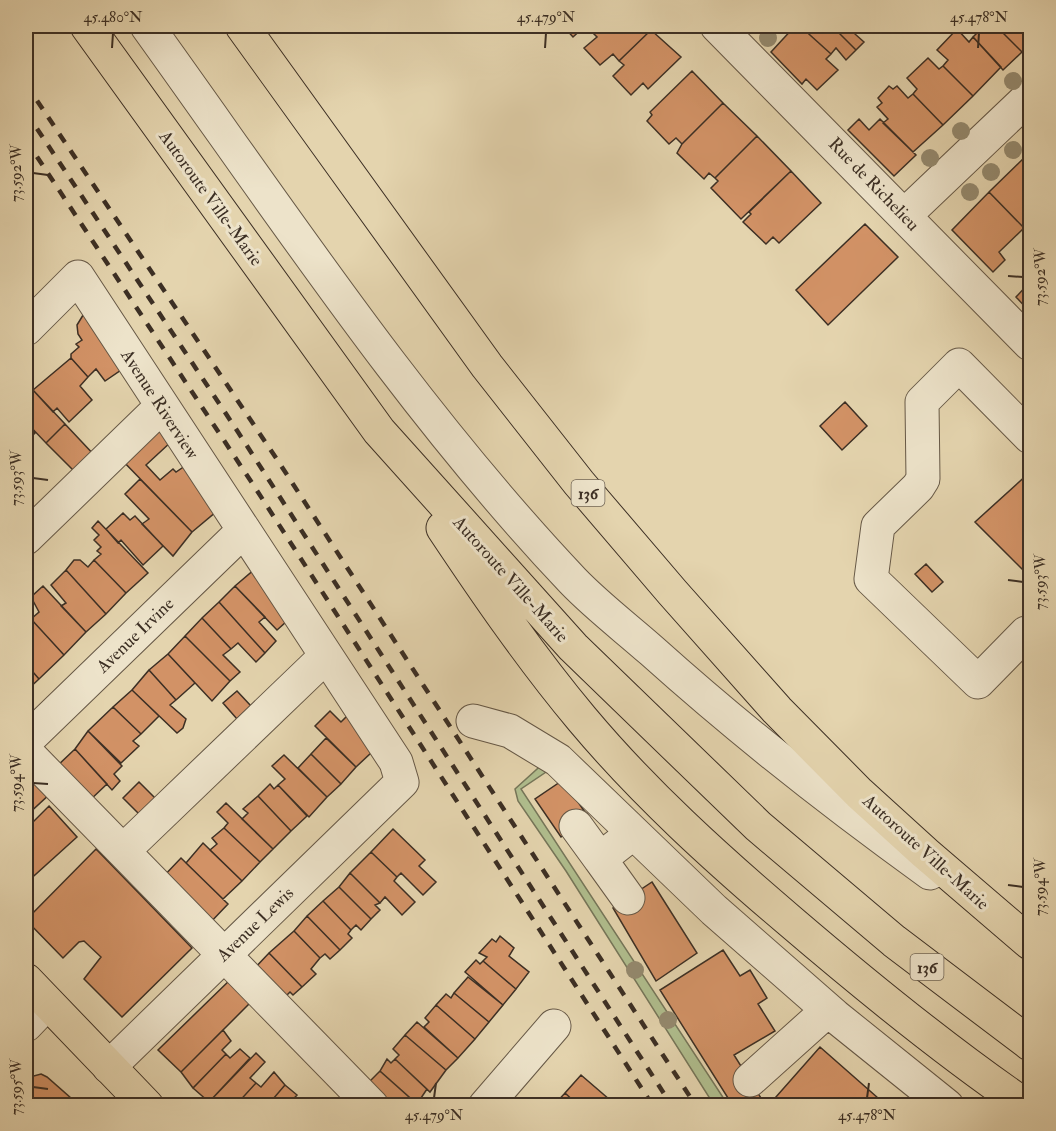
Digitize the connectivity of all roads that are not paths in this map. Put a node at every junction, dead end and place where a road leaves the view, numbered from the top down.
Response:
1 (87, 26) edge
2 (147, 26) edge
3 (242, 26) edge
4 (732, 31) edge
5 (1030, 96) edge
6 (905, 215) junction
7 (26, 329) edge
8 (1030, 344) edge
9 (162, 406) junction
10 (379, 431) junction
11 (1030, 437) edge
12 (244, 530) junction
13 (26, 538) edge
14 (1030, 636) edge
15 (325, 657) junction
16 (473, 721) dead end
17 (26, 741) edge
18 (26, 752) edge
19 (402, 782) joint
20 (576, 826) dead end
21 (632, 834) junction
22 (123, 851) junction
23 (600, 859) junction
24 (628, 898) dead end
25 (1025, 939) edge
26 (224, 954) junction
27 (33, 1003) edge
28 (828, 1010) junction
29 (554, 1026) dead end
30 (1030, 1044) edge
31 (110, 1067) junction
32 (750, 1080) dead end
33 (147, 1106) edge
34 (372, 1106) edge
35 (485, 1106) edge
36 (946, 1106) edge
37 (1026, 1106) edge

1 - 10 main road, Autoroute Ville-Marie / 136
2 - 25 street
3 - 25 main road, Autoroute Ville-Marie / 136
4 - 6 street, Rue de Richelieu
5 - 6 street
6 - 8 street, Rue de Richelieu
7 - 9 street, Avenue Riverview
9 - 12 street, Avenue Riverview
9 - 13 street
10 - 30 main road, Autoroute Ville-Marie / 136
10 - 37 main road
11 - 14 street
12 - 15 street, Avenue Riverview
12 - 17 street, Avenue Irvine
15 - 19 street, Avenue Riverview
15 - 22 street
16 - 21 street
18 - 22 street
19 - 26 street, Avenue Lewis
20 - 23 street
21 - 23 street
21 - 28 street
22 - 26 street
23 - 24 street
26 - 31 street, Avenue Lewis
26 - 34 street
27 - 31 main road
28 - 32 street
28 - 36 street
29 - 35 street
31 - 33 main road

